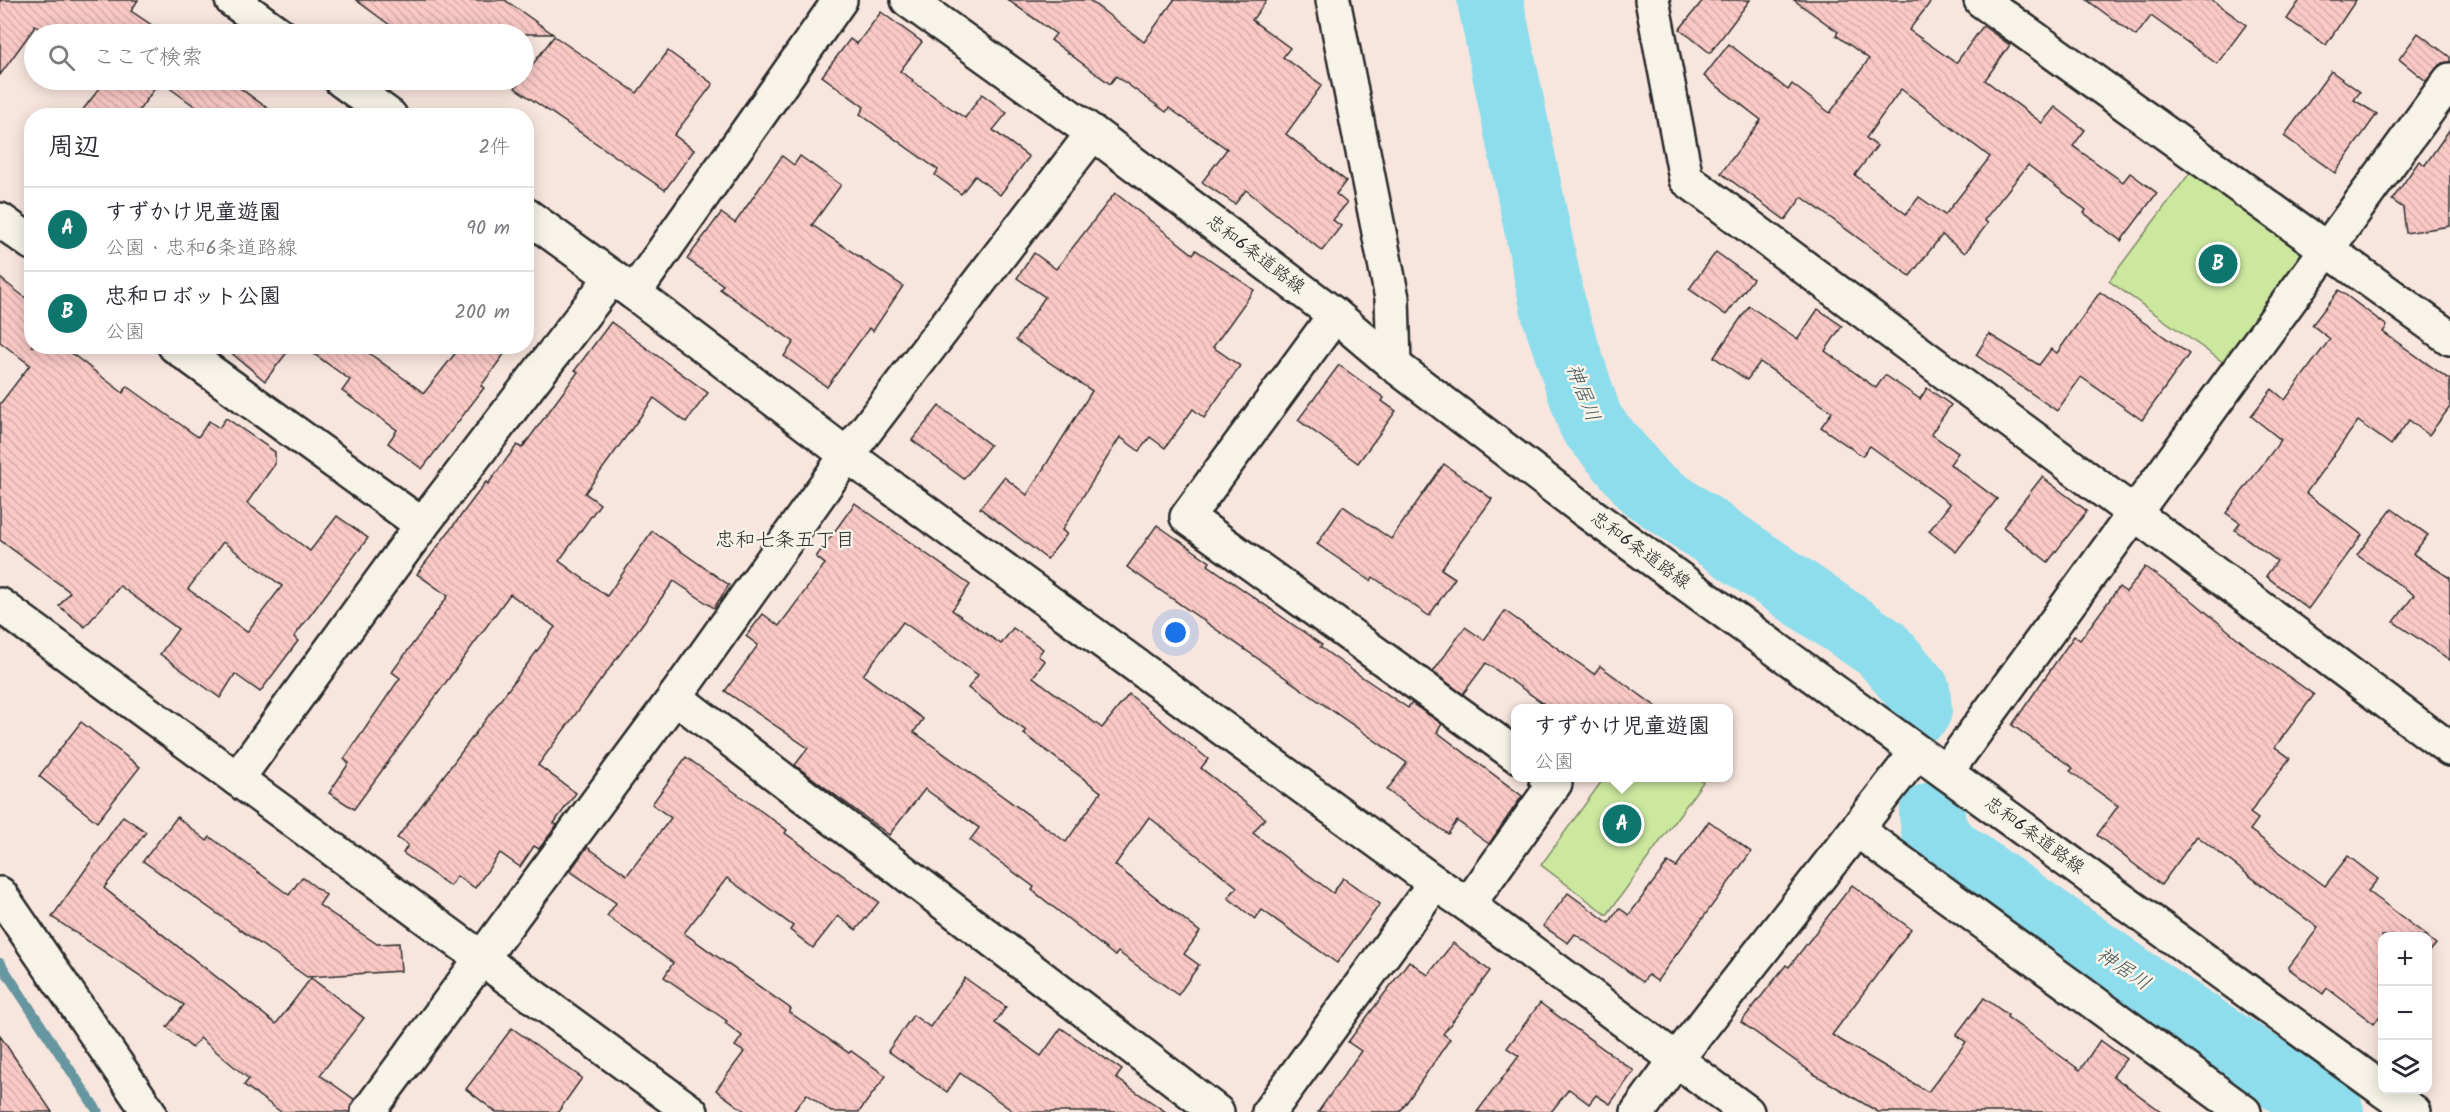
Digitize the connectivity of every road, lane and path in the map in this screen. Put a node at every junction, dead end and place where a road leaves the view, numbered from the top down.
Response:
1 (232, 0) edge
2 (840, 0) edge
3 (908, 0) edge
4 (1652, 0) edge
5 (1981, 0) edge
6 (1331, 2) edge
7 (265, 24) edge
8 (2450, 80) edge
9 (355, 90) edge
10 (379, 108) edge
11 (1093, 133) junction
12 (0, 220) edge
13 (534, 220) edge
14 (24, 237) edge
15 (2326, 247) junction
16 (623, 285) junction
17 (1335, 315) junction
18 (2450, 338) edge
19 (186, 354) edge
20 (1394, 365) junction
21 (847, 455) junction
22 (2134, 514) junction
23 (422, 525) junction
24 (0, 605) edge
25 (675, 697) junction
26 (2450, 749) edge
27 (1511, 752) edge
28 (1917, 752) junction
29 (1946, 772) junction
30 (237, 779) junction
31 (1553, 782) edge
32 (1857, 830) junction
33 (1435, 884) junction
34 (0, 894) edge
35 (1468, 905) junction
36 (481, 960) junction
37 (1676, 1060) junction
38 (2378, 1085) edge
39 (2390, 1094) edge
40 (149, 1112) edge
41 (368, 1112) edge
42 (691, 1112) edge
43 (1217, 1112) edge
44 (1269, 1112) edge
45 (1638, 1112) edge
46 (1747, 1112) edge
47 (2244, 1112) edge
48 (2414, 1112) edge

1 - 7 street
2 - 16 street
3 - 11 street, 忠和6条道路線
4 - 22 street
5 - 15 street
6 - 20 street
8 - 15 street
9 - 10 street
11 - 17 street, 忠和6条道路線
11 - 21 street
12 - 14 street
13 - 16 street
15 - 18 street
15 - 22 street
16 - 21 street
16 - 23 street
17 - 20 street, 忠和6条道路線
17 - 27 street
19 - 23 street
20 - 28 street, 忠和6条道路線
21 - 25 street
21 - 33 street
22 - 26 street
22 - 29 street
23 - 30 street
24 - 30 street
25 - 36 street
25 - 43 street
28 - 29 street, 忠和6条道路線
28 - 32 street
29 - 38 street, 忠和6条道路線
30 - 36 street
31 - 35 street
32 - 37 street
32 - 47 street
33 - 35 street
33 - 44 street
34 - 40 street
35 - 37 street
36 - 41 street
36 - 42 street
37 - 45 street
37 - 46 street
39 - 48 street, 忠和6条道路線

